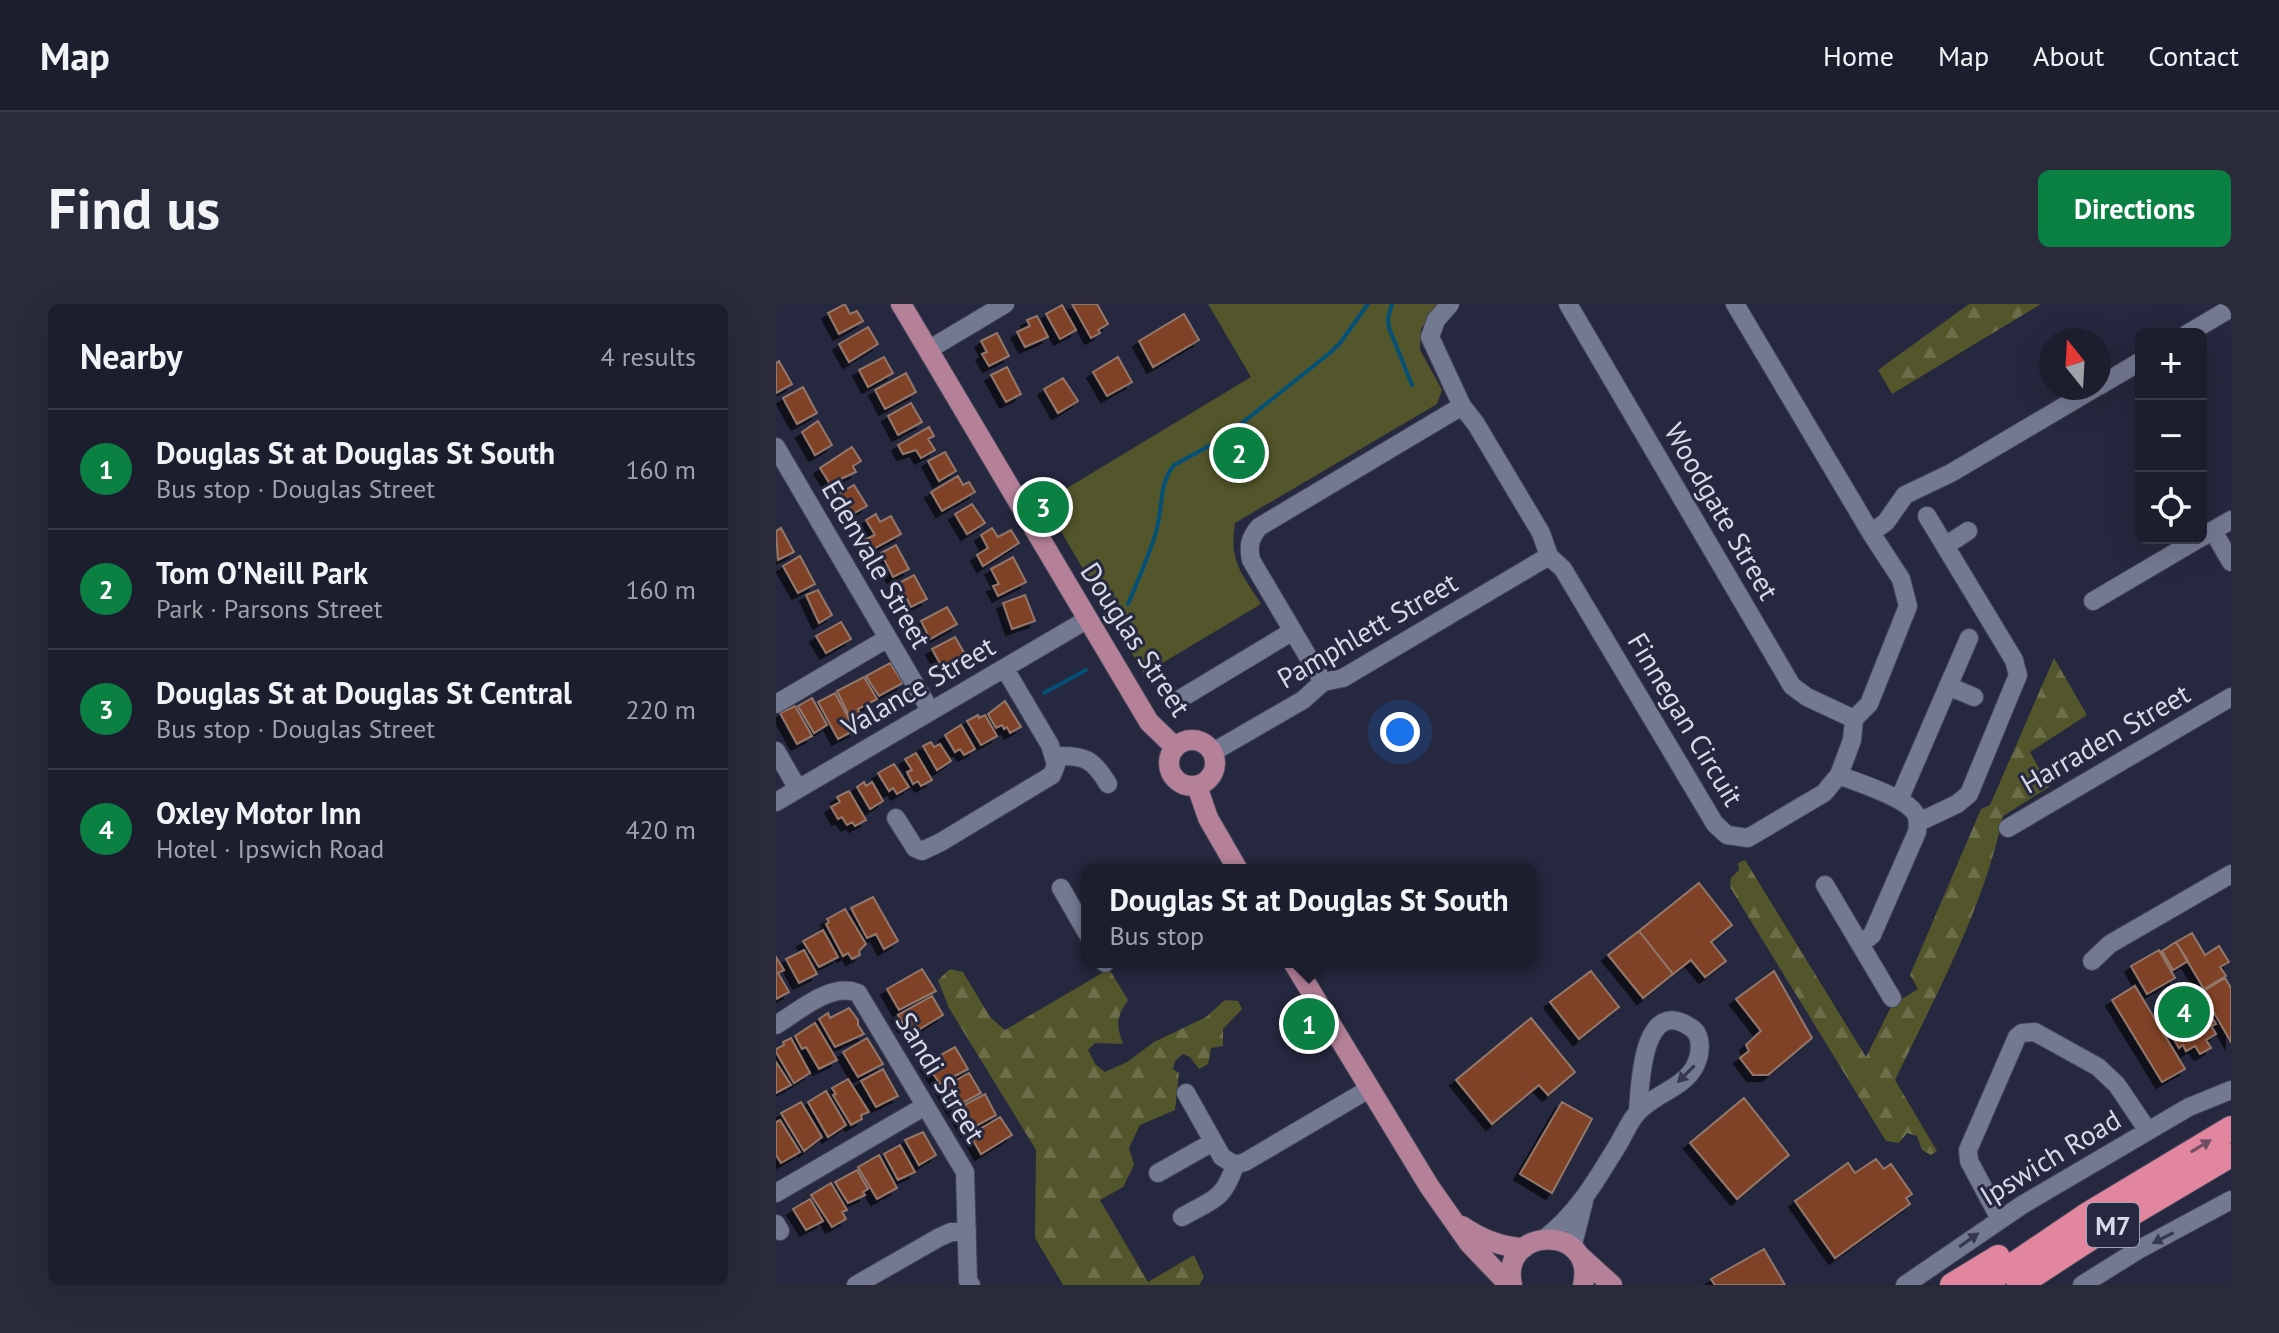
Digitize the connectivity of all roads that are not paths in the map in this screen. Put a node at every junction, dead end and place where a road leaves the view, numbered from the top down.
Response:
1 (901, 304) edge
2 (1005, 304) edge
3 (1450, 304) edge
4 (1568, 304) edge
5 (1735, 304) edge
6 (2231, 308) edge
7 (2197, 328) edge
8 (928, 350) junction
9 (2135, 365) edge
10 (2111, 379) edge
11 (2075, 400) edge
12 (1462, 406) junction
13 (776, 447) edge
14 (1927, 516) dead end
15 (2231, 520) edge
16 (1968, 531) dead end
17 (1871, 533) junction
18 (2207, 534) edge
19 (2207, 537) edge
20 (2190, 544) edge
21 (1945, 546) junction
22 (1549, 556) junction
23 (2231, 562) edge
24 (2093, 601) dead end
25 (1088, 619) junction
26 (1293, 631) junction
27 (888, 638) junction
28 (1969, 638) dead end
29 (1005, 669) junction
30 (1323, 682) junction
31 (1948, 686) junction
32 (1974, 697) dead end
33 (2231, 697) edge
34 (1175, 702) dead end
35 (776, 704) edge
36 (930, 710) junction
37 (1854, 719) junction
38 (1175, 747) junction
39 (776, 751) edge
40 (1213, 752) junction
41 (1055, 756) junction
42 (1839, 775) junction
43 (1108, 784) dead end
44 (1197, 786) junction
45 (798, 789) junction
46 (1899, 800) junction
47 (776, 802) edge
48 (896, 818) dead end
49 (1919, 822) junction
50 (2008, 828) dead end
51 (1235, 864) edge
52 (2231, 874) edge
53 (1825, 885) dead end
54 (1061, 888) dead end
55 (1081, 923) edge
56 (1860, 944) junction
57 (2092, 961) dead end
58 (1297, 968) edge
59 (1892, 998) dead end
60 (776, 1025) edge
61 (2231, 1082) edge
62 (1369, 1089) junction
63 (2231, 1090) edge
64 (1186, 1093) dead end
65 (925, 1106) junction
66 (1638, 1111) junction
67 (2179, 1113) junction
68 (2231, 1128) edge
69 (2148, 1131) junction
70 (1213, 1142) junction
71 (2224, 1162) edge
72 (1235, 1165) junction
73 (1158, 1173) dead end
74 (776, 1193) edge
75 (2231, 1200) edge
76 (1584, 1201) junction
77 (1182, 1217) dead end
78 (1452, 1219) junction
79 (2000, 1219) junction
80 (967, 1232) junction
81 (1544, 1239) junction
82 (2044, 1243) junction
83 (1524, 1248) junction
84 (1575, 1250) junction
85 (856, 1285) edge
86 (971, 1285) edge
87 (1511, 1285) edge
88 (1583, 1285) edge
89 (1612, 1285) edge
90 (1905, 1285) edge
91 (1952, 1285) edge
92 (1983, 1285) edge
93 (2019, 1285) edge
94 (2082, 1285) edge

1 - 8 main road, Douglas Street
2 - 8 street
3 - 12 street, Finnegan Circuit
4 - 37 street, Woodgate Street
5 - 17 street, Finnegan Circuit
6 - 7 street
8 - 25 main road, Douglas Street
9 - 10 street
11 - 17 street
12 - 22 street, Finnegan Circuit
12 - 26 street
13 - 27 street, Edenvale Street
14 - 21 street
15 - 18 street
16 - 21 street
17 - 37 street, Finnegan Circuit
19 - 23 street
20 - 24 street
21 - 49 street
22 - 30 street, Pamphlett Street
22 - 42 street, Finnegan Circuit
25 - 29 street, Valance Street
25 - 38 main road, Douglas Street
26 - 30 street
26 - 34 street
27 - 35 street
27 - 36 street, Edenvale Street
28 - 31 street
29 - 36 street, Valance Street
29 - 41 street
30 - 40 street, Pamphlett Street
31 - 32 street
31 - 46 street
33 - 50 street, Harraden Street
36 - 45 street, Valance Street
37 - 42 street, Finnegan Circuit
38 - 40 main road
38 - 44 main road, Douglas Street
39 - 45 street
40 - 44 main road
41 - 43 street
41 - 48 street
42 - 46 street
44 - 51 main road
45 - 47 street, Valance Street
46 - 49 street
49 - 56 street
52 - 57 street
53 - 56 street
54 - 55 street
56 - 59 street
58 - 62 main road
60 - 65 street, Sandi Street
61 - 67 street
62 - 72 street
62 - 78 main road
63 - 67 street, Ipswich Road
64 - 70 street
65 - 74 street
65 - 80 street, Sandi Street
66 -> 66 street
66 - 76 street
67 - 69 street, Ipswich Road
82 -> 68 highway, M7
69 - 79 street, Ipswich Road
69 - 79 street
70 - 72 street
70 - 73 street
71 - 93 highway, M7
72 - 77 street
75 -> 94 street
76 - 81 street
76 - 84 street
78 - 83 main road
78 - 87 main road
90 -> 79 street, Ipswich Road
80 - 85 street
80 - 86 street, Sandi Street
81 - 83 main road
81 - 84 main road
82 - 91 highway
82 - 92 highway, M7
83 - 87 main road
84 - 88 main road
84 - 89 main road

